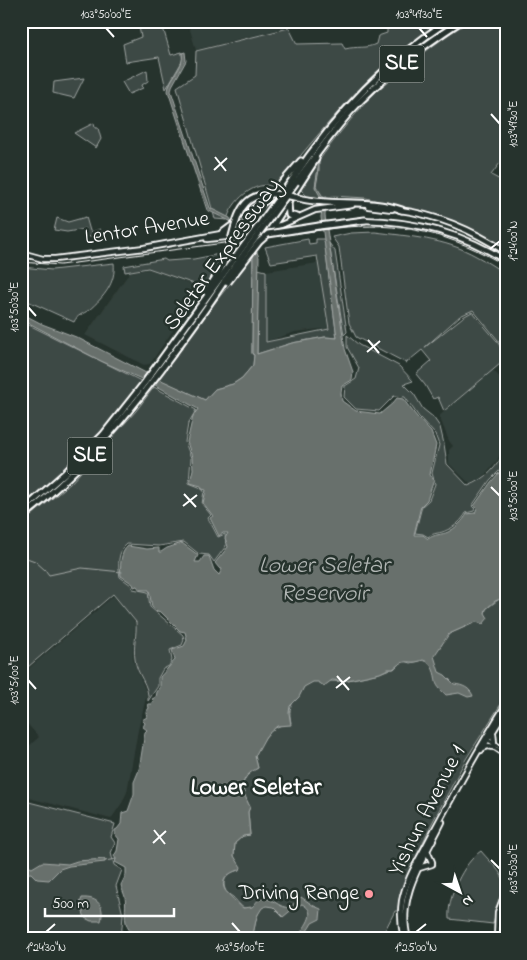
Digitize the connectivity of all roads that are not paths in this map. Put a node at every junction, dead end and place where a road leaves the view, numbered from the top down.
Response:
1 (448, 21) edge
2 (461, 21) edge
3 (315, 146) junction
4 (321, 148) junction
5 (294, 181) junction
6 (288, 204) junction
7 (402, 210) junction
8 (296, 218) junction
9 (365, 220) joint
10 (328, 224) junction
11 (270, 228) junction
12 (461, 228) junction
13 (264, 232) junction
14 (220, 234) junction
15 (235, 234) junction
16 (459, 236) junction
17 (493, 244) junction
18 (490, 252) junction
19 (506, 252) edge
20 (21, 254) edge
21 (506, 261) edge
22 (223, 278) junction
23 (153, 375) junction
24 (147, 384) junction
25 (21, 512) edge
26 (21, 518) edge
27 (506, 705) edge
28 (506, 710) edge
29 (493, 731) junction
30 (485, 740) junction
31 (494, 745) junction
32 (482, 748) junction
33 (506, 753) edge
34 (427, 851) junction
35 (419, 868) junction
36 (506, 892) edge
37 (506, 897) edge
38 (404, 939) edge
39 (408, 939) edge
40 (498, 939) edge

1 - 3 highway, Seletar Expressway / SLE
2 - 4 highway, Seletar Expressway / SLE
3 - 5 highway, Seletar Expressway / SLE
3 - 14 highway
4 - 5 highway, Seletar Expressway / SLE
4 - 6 highway
5 - 22 highway, Seletar Expressway / SLE, bridge
6 - 8 highway
6 - 11 highway
7 - 8 main road, Lentor Avenue
7 - 12 main road, Lentor Avenue
7 - 22 highway, bridge
8 - 11 main road, Lentor Avenue
9 - 10 highway
9 - 16 main road
10 - 13 main road, Lentor Avenue
10 - 22 highway, bridge
11 - 13 highway
11 - 15 main road, Lentor Avenue
12 - 16 main road
12 - 17 main road, Lentor Avenue
13 - 15 main road, Lentor Avenue
14 - 15 main road, Lentor Avenue
14 - 20 main road, Lentor Avenue
15 - 20 main road, Lentor Avenue
16 - 18 main road
17 - 18 main road
17 - 19 main road, Lentor Avenue
18 - 21 main road
22 - 23 highway, Seletar Expressway / SLE
22 - 23 highway, Seletar Expressway / SLE
23 - 24 highway, Seletar Expressway / SLE
24 - 25 highway, Seletar Expressway / SLE
24 - 26 highway, Seletar Expressway / SLE
27 - 30 main road, Yishun Avenue 1
28 - 29 main road, Yishun Avenue 1
29 - 30 main road, Yishun Avenue 1
29 - 31 main road
30 - 31 street
30 - 32 main road, Yishun Avenue 1
30 - 38 main road, Yishun Avenue 1
31 - 32 main road
31 - 33 street
32 - 34 main road, Yishun Avenue 1
34 - 35 main road, Yishun Avenue 1
34 - 35 main road
35 - 39 main road, Yishun Avenue 1
36 - 40 main road
37 - 40 main road

